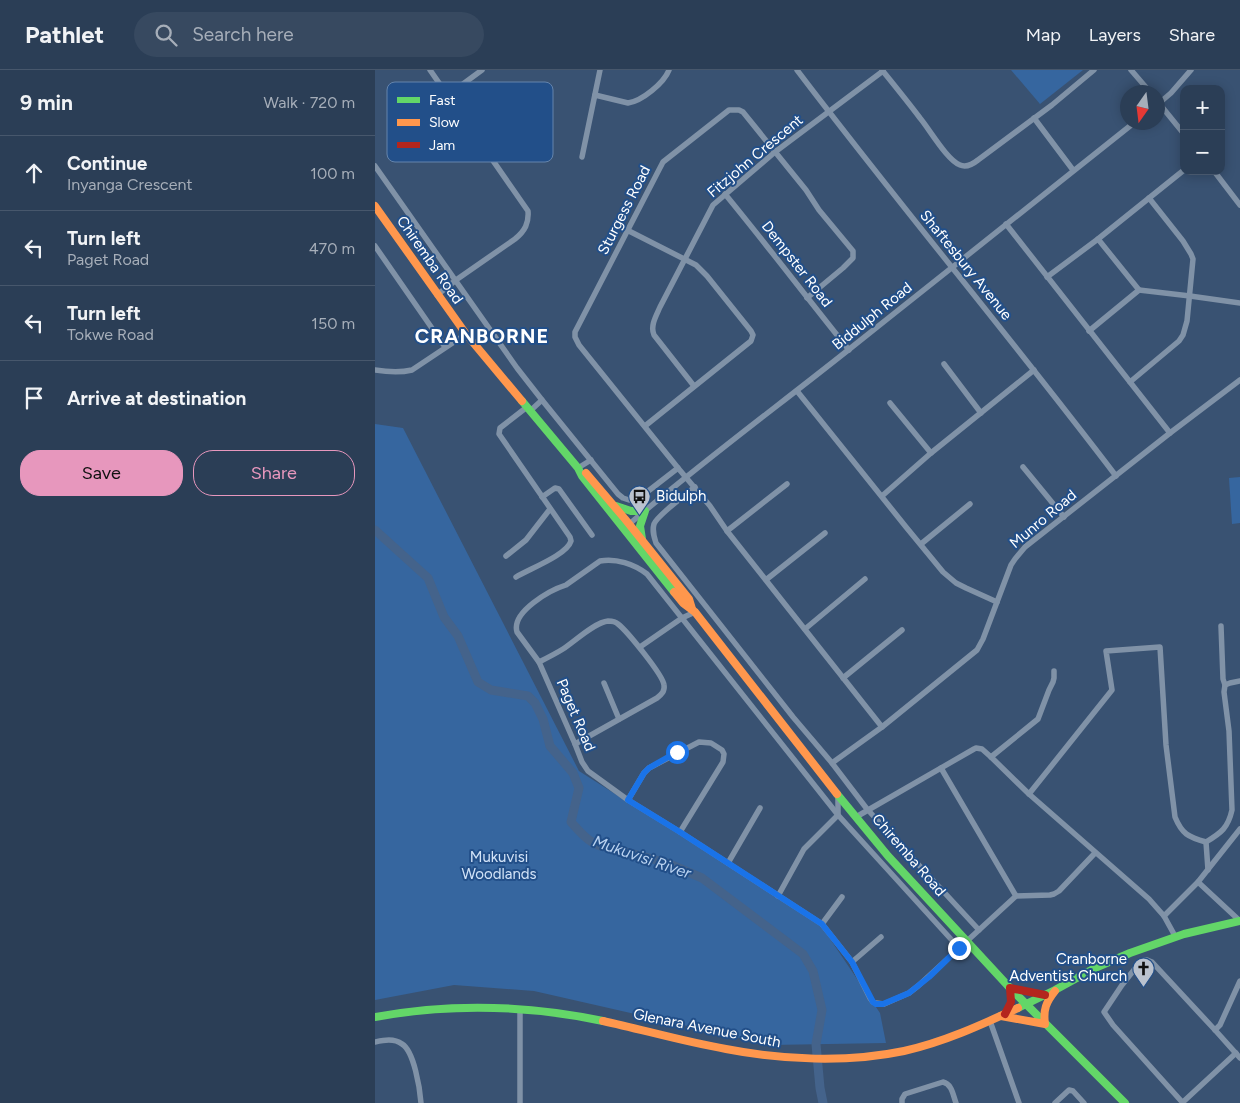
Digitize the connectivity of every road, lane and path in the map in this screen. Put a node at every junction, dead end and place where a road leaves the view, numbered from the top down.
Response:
1 (429, 70) edge
2 (482, 70) edge
3 (600, 70) edge
4 (669, 70) edge
5 (797, 70) edge
6 (1094, 70) edge
7 (1131, 70) edge
8 (1191, 70) edge
9 (882, 71) edge
10 (438, 82) edge
11 (466, 82) edge
12 (1144, 85) edge
13 (595, 95) junction
14 (1165, 98) edge
15 (1165, 111) edge
16 (829, 112) junction
17 (1034, 118) junction
18 (1125, 130) edge
19 (1181, 130) edge
20 (775, 152) junction
21 (582, 157) dead end
22 (494, 162) edge
23 (375, 166) edge
24 (1073, 170) junction
25 (1180, 173) edge
26 (1217, 175) edge
27 (725, 194) junction
28 (1149, 198) junction
29 (1240, 204) edge
30 (375, 206) edge
31 (1006, 224) junction
32 (627, 230) junction
33 (1098, 239) junction
34 (375, 246) edge
35 (686, 259) junction
36 (953, 267) junction
37 (1047, 277) junction
38 (456, 280) junction
39 (1139, 290) junction
40 (437, 295) junction
41 (1190, 296) junction
42 (807, 298) junction
43 (1240, 303) edge
44 (1089, 331) junction
45 (466, 334) junction
46 (445, 347) junction
47 (849, 350) junction
48 (944, 364) dead end
49 (375, 370) edge
50 (1034, 370) junction
51 (1240, 380) edge
52 (1130, 382) junction
53 (694, 386) junction
54 (797, 391) junction
55 (542, 400) junction
56 (890, 403) dead end
57 (529, 409) junction
58 (981, 412) junction
59 (645, 426) junction
60 (1170, 433) junction
61 (931, 454) junction
62 (591, 460) junction
63 (1023, 467) dead end
64 (578, 468) junction
65 (678, 468) junction
66 (686, 476) junction
67 (1116, 476) junction
68 (787, 484) dead end
69 (695, 487) junction
70 (882, 496) junction
71 (542, 497) junction
72 (970, 504) dead end
73 (615, 505) junction
74 (550, 509) junction
75 (645, 511) junction
76 (1065, 517) junction
77 (627, 526) junction
78 (727, 531) junction
79 (825, 533) dead end
80 (592, 535) dead end
81 (642, 540) junction
82 (921, 544) junction
83 (506, 556) dead end
84 (516, 577) dead end
85 (767, 579) junction
86 (865, 579) dead end
87 (702, 601) junction
88 (997, 602) junction
89 (694, 610) junction
90 (682, 618) junction
91 (517, 623) joint
92 (1221, 626) dead end
93 (805, 629) junction
94 (902, 630) dead end
95 (639, 647) junction
96 (539, 662) junction
97 (1053, 671) dead end
98 (843, 678) junction
99 (1240, 681) edge
100 (605, 683) dead end
101 (1225, 685) junction
102 (772, 690) junction
103 (760, 695) junction
104 (748, 700) junction
105 (619, 719) junction
106 (882, 727) junction
107 (575, 744) junction
108 (991, 757) junction
109 (832, 763) junction
110 (941, 768) junction
111 (1029, 794) junction
112 (838, 795) junction
113 (628, 800) junction
114 (760, 808) dead end
115 (867, 810) junction
116 (838, 815) junction
117 (856, 816) junction
118 (1240, 829) edge
119 (680, 832) junction
120 (1206, 842) junction
121 (1095, 853) junction
122 (728, 864) junction
123 (1208, 870) junction
124 (1198, 882) junction
125 (778, 896) junction
126 (1016, 896) junction
127 (842, 897) dead end
128 (1164, 916) junction
129 (1240, 921) edge
130 (822, 924) junction
131 (979, 930) junction
132 (1175, 936) junction
133 (881, 937) dead end
134 (968, 941) junction
135 (959, 948) junction
136 (852, 962) junction
137 (1240, 981) edge
138 (1010, 988) junction
139 (1055, 990) junction
140 (1045, 995) junction
141 (1026, 1004) junction
142 (520, 1009) junction
143 (1003, 1015) junction
144 (375, 1017) edge
145 (990, 1021) junction
146 (1045, 1024) junction
147 (1215, 1030) junction
148 (377, 1042) edge
149 (1238, 1056) edge
150 (421, 1103) edge
151 (520, 1103) edge
152 (902, 1103) edge
153 (956, 1103) edge
154 (1019, 1103) edge
155 (1055, 1103) edge
156 (1084, 1103) edge
157 (1125, 1103) edge
158 (1183, 1103) edge

1 - 10 street
2 - 11 street
3 - 13 street
4 - 13 street
5 - 16 street, Shaftesbury Avenue
6 - 17 street
7 - 12 street
8 - 14 street
9 - 16 street, Fitzjohn Crescent
9 - 17 street
13 - 21 street
15 - 19 street
16 - 20 street, Fitzjohn Crescent
16 - 36 street, Shaftesbury Avenue
17 - 24 street
18 - 24 street, Biddulph Road
20 - 27 street, Fitzjohn Crescent
20 - 32 street, Sturgess Road
20 - 42 street, Sturgess Road
22 - 38 street
23 - 38 street
24 - 31 street, Biddulph Road
25 - 28 street
26 - 29 street
27 - 35 street, Fitzjohn Crescent
27 - 42 street, Dempster Road
28 - 33 street
28 - 41 street
30 - 40 main road, Chiremba Road
31 - 36 street, Biddulph Road
31 - 37 street
32 - 35 street
32 - 59 street, Sturgess Road
33 - 37 street
33 - 39 street
34 - 46 street
35 - 53 street, Fitzjohn Crescent
35 - 53 street
36 - 47 street, Biddulph Road
36 - 50 street, Shaftesbury Avenue
37 - 44 street
38 - 40 street
38 - 55 street
39 - 41 street
39 - 44 street
40 - 45 main road, Chiremba Road
41 - 43 street
41 - 52 street
42 - 47 street, Dempster Road
44 - 52 street
45 - 46 street
45 - 57 main road, Chiremba Road
46 - 49 street
47 - 54 street, Biddulph Road
48 - 58 street
50 - 58 street
50 - 67 street, Shaftesbury Avenue
51 - 60 street, Munro Road
52 - 60 street
53 - 59 street
54 - 66 street, Biddulph Road
54 - 70 street
55 - 57 street
55 - 62 street
56 - 61 street
57 - 64 main road, Chiremba Road
57 - 71 street
58 - 61 street
59 - 65 street, Sturgess Road
60 - 67 street, Munro Road
61 - 70 street
62 - 64 street
62 - 65 street
63 - 76 street
64 - 73 main road, Chiremba Road
64 - 77 main road, Chiremba Road
65 - 66 street, Sturgess Road
66 - 69 street, Sturgess Road
66 - 75 street, Biddulph Road
67 - 76 street, Munro Road
68 - 78 street
69 - 78 street, Sturgess Road
69 - 87 street
70 - 82 street
71 - 74 street
71 - 80 street
72 - 82 street
73 - 75 main road
73 - 77 main road, Chiremba Road
74 - 83 street
74 - 84 street
75 - 77 street, Biddulph Road
75 - 81 main road
76 - 88 street, Munro Road
77 - 81 main road, Chiremba Road
77 - 89 main road, Chiremba Road
78 - 85 street, Sturgess Road
79 - 85 street
81 - 89 main road, Chiremba Road
82 - 88 street
85 - 93 street, Sturgess Road
86 - 93 street
87 - 89 street
87 - 102 street
88 - 106 street, Munro Road
89 - 90 street
89 - 103 main road, Chiremba Road
90 - 91 street, Chiremba Road
90 - 95 street
90 - 104 street, Chiremba Road
91 - 96 street, Paget Road
92 - 101 street
93 - 98 street, Sturgess Road
94 - 98 street
95 - 96 street
95 - 105 street
96 - 107 street, Paget Road
97 - 108 street
98 - 106 street, Sturgess Road
99 - 101 street
100 - 105 street
101 - 120 street
102 - 103 street
102 - 109 street
103 - 104 street
103 - 112 main road, Chiremba Road
104 - 116 street, Chiremba Road
105 - 107 street
106 - 109 street, Munro Road
107 - 113 street, Paget Road
108 - 110 street
108 - 111 street
109 - 115 street
110 - 115 street
110 - 126 street
111 - 120 street
111 - 121 street
112 - 116 street
112 - 117 main road, Chiremba Road
113 - 119 street, Paget Road
113 - 119 street
114 - 122 street
115 - 117 street
115 - 131 street
116 - 125 street
116 - 135 street, Chiremba Road
117 - 134 main road, Chiremba Road
118 - 123 street
119 - 122 street, Paget Road
120 - 123 street
121 - 126 street
121 - 128 street
122 - 125 street, Paget Road
123 - 124 street
124 - 128 street
124 - 129 street
125 - 130 street, Paget Road
126 - 131 street
127 - 130 street
128 - 132 street
129 - 132 main road, Glenara Avenue South
130 - 136 street, Paget Road
131 - 134 street
132 - 139 main road, Glenara Avenue South
133 - 136 street
134 - 135 street
134 - 138 main road, Chiremba Road
135 - 136 street, Paget Road
137 - 147 street
138 - 140 main road
138 - 141 main road, Chiremba Road
138 - 143 main road
139 - 140 main road, Glenara Avenue South
139 - 146 main road
140 - 141 main road, Glenara Avenue South
141 - 143 main road, Glenara Avenue South
141 - 146 main road, Chiremba Road
142 - 144 main road, Glenara Avenue South
142 - 145 main road, Glenara Avenue South
142 - 151 street
143 - 145 main road, Glenara Avenue South
143 - 146 main road
145 - 154 street
146 - 157 main road, Chiremba Road
147 - 149 street
147 - 158 street
148 - 150 street
149 - 158 street
152 - 153 street
155 - 156 street

